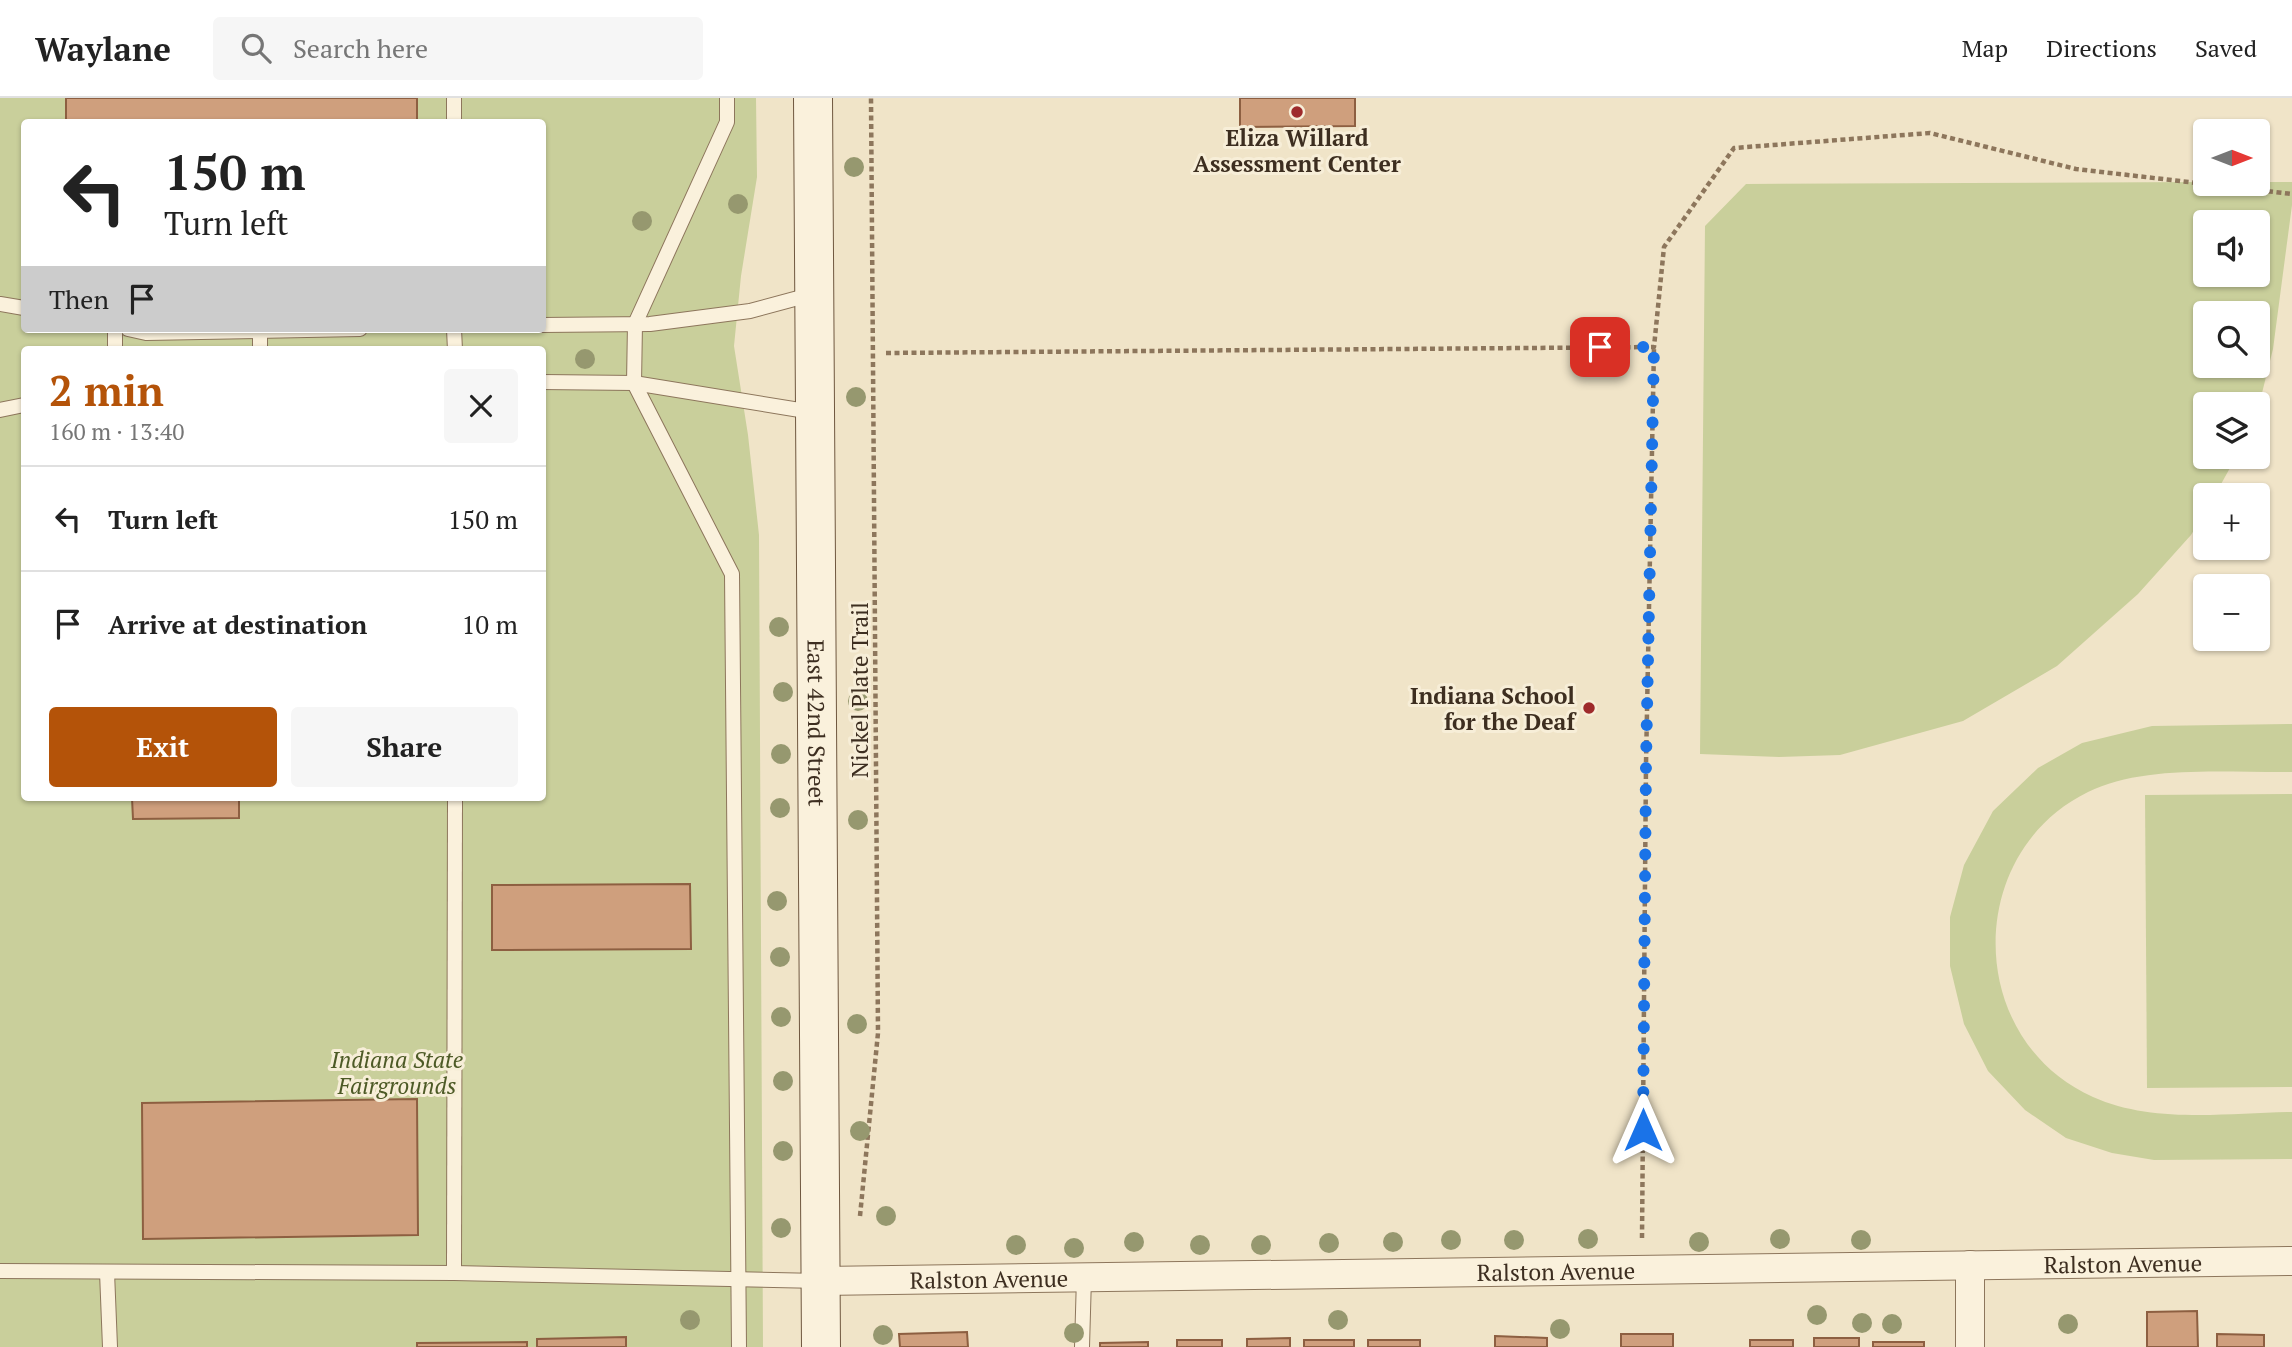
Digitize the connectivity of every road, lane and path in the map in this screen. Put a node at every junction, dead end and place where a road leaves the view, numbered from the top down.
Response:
1 (454, 98) edge
2 (727, 98) edge
3 (813, 98) edge
4 (872, 98) edge
5 (454, 119) edge
6 (2292, 194) edge
7 (815, 294) junction
8 (0, 304) edge
9 (21, 308) edge
10 (635, 324) junction
11 (546, 326) edge
12 (1654, 347) junction
13 (886, 353) dead end
14 (546, 382) edge
15 (634, 383) junction
16 (21, 406) edge
17 (0, 410) edge
18 (815, 412) junction
19 (455, 801) edge
20 (859, 1226) dead end
21 (2292, 1261) edge
22 (1970, 1265) junction
23 (1642, 1269) junction
24 (0, 1271) edge
25 (107, 1272) junction
26 (454, 1273) junction
27 (1084, 1277) junction
28 (739, 1279) junction
29 (821, 1281) junction
30 (110, 1347) edge
31 (739, 1347) edge
32 (821, 1347) edge
33 (1082, 1347) edge
34 (1970, 1347) edge

1 - 5 lane
2 - 10 lane
3 - 7 street, East 42nd Street
4 - 20 path, Nickel Plate Trail
6 - 12 path
7 - 10 lane
7 - 18 street, East 42nd Street
8 - 9 lane
10 - 11 lane
10 - 15 lane
12 - 13 path
12 - 23 path
14 - 15 lane
15 - 18 lane
15 - 28 lane
16 - 17 lane
18 - 29 street, East 42nd Street
19 - 26 lane
21 - 22 street, Ralston Avenue
22 - 23 street, Ralston Avenue
22 - 34 street
23 - 27 street, Ralston Avenue
24 - 25 lane
25 - 26 lane
25 - 30 lane
26 - 28 lane
27 - 29 street, Ralston Avenue
27 - 33 lane
28 - 29 lane
28 - 31 lane
29 - 32 street, East 42nd Street

